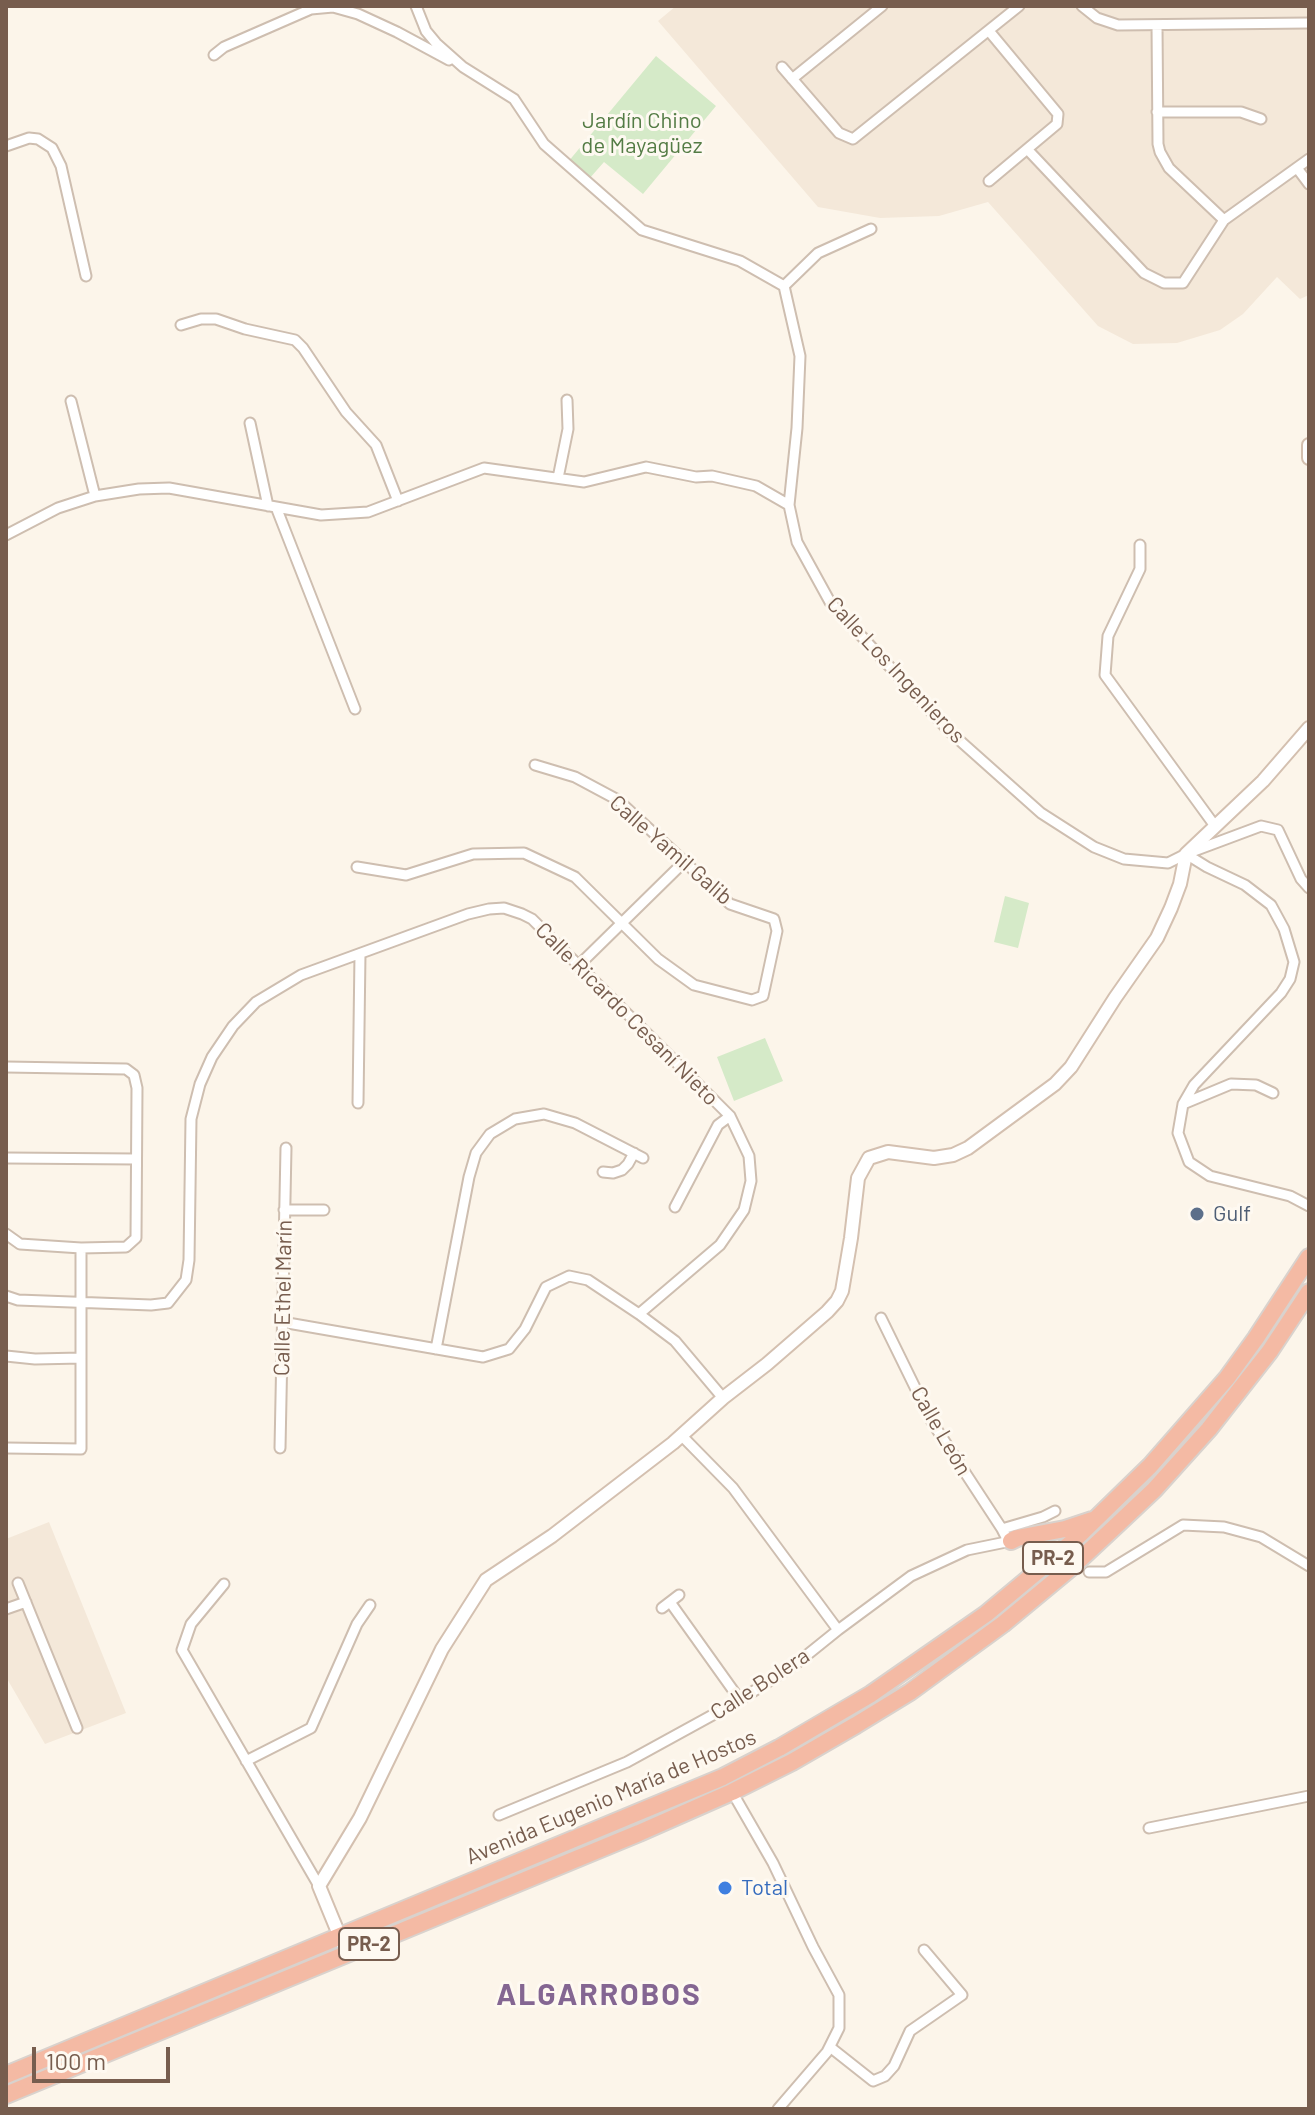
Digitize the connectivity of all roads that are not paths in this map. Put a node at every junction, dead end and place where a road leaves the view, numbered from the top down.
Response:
1 (416, 6) edge
2 (1019, 6) edge
3 (1082, 6) edge
4 (879, 7) edge
5 (1309, 23) edge
6 (1157, 25) junction
7 (989, 31) junction
8 (214, 55) dead end
9 (463, 67) junction
10 (782, 67) dead end
11 (792, 79) junction
12 (1157, 112) junction
13 (1261, 119) dead end
14 (6, 146) edge
15 (1027, 149) junction
16 (1309, 159) edge
17 (1297, 168) junction
18 (989, 181) dead end
19 (1309, 184) edge
20 (1224, 220) junction
21 (871, 229) dead end
22 (86, 276) dead end
23 (784, 286) junction
24 (181, 325) dead end
25 (567, 400) dead end
26 (71, 401) dead end
27 (250, 423) dead end
28 (1309, 445) edge
29 (1309, 458) edge
30 (558, 478) junction
31 (95, 496) junction
32 (398, 501) junction
33 (789, 505) junction
34 (272, 506) junction
35 (6, 535) edge
36 (1140, 545) dead end
37 (355, 709) dead end
38 (1309, 728) edge
39 (535, 765) dead end
40 (1215, 826) junction
41 (1186, 854) junction
42 (685, 861) junction
43 (361, 868) dead end
44 (1309, 888) edge
45 (623, 923) junction
46 (360, 954) junction
47 (579, 965) junction
48 (6, 1067) edge
49 (1273, 1093) dead end
50 (358, 1103) dead end
51 (1183, 1104) junction
52 (730, 1116) junction
53 (286, 1148) dead end
54 (6, 1158) edge
55 (136, 1159) junction
56 (603, 1172) dead end
57 (680, 1197) junction
58 (693, 1199) dead end
59 (1309, 1206) edge
60 (675, 1207) dead end
61 (284, 1210) junction
62 (324, 1210) dead end
63 (6, 1234) edge
64 (81, 1248) junction
65 (1309, 1257) edge
66 (1309, 1292) edge
67 (6, 1296) edge
68 (81, 1302) junction
69 (639, 1314) junction
70 (881, 1318) dead end
71 (282, 1322) junction
72 (436, 1349) junction
73 (6, 1356) edge
74 (81, 1358) junction
75 (723, 1398) junction
76 (682, 1436) junction
77 (6, 1448) edge
78 (280, 1448) dead end
79 (1055, 1511) dead end
80 (1127, 1516) junction
81 (1098, 1518) junction
82 (1007, 1537) junction
83 (1046, 1564) junction
84 (1309, 1566) edge
85 (1089, 1572) junction
86 (18, 1583) dead end
87 (224, 1584) dead end
88 (679, 1595) dead end
89 (26, 1602) junction
90 (370, 1605) dead end
91 (6, 1609) edge
92 (1020, 1612) junction
93 (838, 1630) junction
94 (740, 1700) junction
95 (77, 1728) dead end
96 (246, 1761) junction
97 (723, 1777) junction
98 (732, 1792) junction
99 (1309, 1796) edge
100 (499, 1815) dead end
101 (1149, 1828) dead end
102 (319, 1886) junction
103 (339, 1937) junction
104 (924, 1950) dead end
105 (347, 1954) junction
106 (830, 2047) junction
107 (6, 2075) edge
108 (6, 2095) edge
109 (778, 2109) edge

1 - 9 street
2 - 7 street
3 - 6 street
4 - 11 street
5 - 6 street
6 - 12 street
7 - 11 street
7 - 15 street
8 - 9 street
9 - 23 street
10 - 11 street
12 - 13 street
12 - 20 street
14 - 22 street
15 - 18 street
15 - 20 street
16 - 17 street
17 - 19 street
17 - 20 street
21 - 23 street
23 - 33 street, Calle Los Ingenieros
24 - 32 street
25 - 30 street
26 - 31 street
27 - 34 street
28 - 29 street
30 - 32 street
30 - 33 street
31 - 34 street
31 - 35 street
32 - 34 street
33 - 41 street, Calle Los Ingenieros
34 - 37 street
36 - 40 street
38 - 40 street
39 - 42 street, Calle Yamil Galib
40 - 41 street
41 - 44 street, Calle Los Ingenieros
41 - 51 street
41 - 75 street
42 - 45 street
42 - 45 street, Calle Yamil Galib
43 - 45 street
45 - 47 street
46 - 47 street, Calle Ricardo Cesaní Nieto
46 - 50 street
46 - 68 street, Calle Ricardo Cesaní Nieto
47 - 52 street, Calle Ricardo Cesaní Nieto
48 - 55 street
49 - 51 street
51 - 59 street
52 - 57 street
52 - 69 street, Calle Ricardo Cesaní Nieto
53 - 61 street, Calle Ethel Marín
54 - 55 street
55 - 64 street
56 - 72 street
57 - 58 street
57 - 60 street
61 - 62 street
61 - 71 street, Calle Ethel Marín
63 - 64 street
64 - 68 street
65 - 81 highway, Avenida Eugenio María de Hostos / PR-2
66 - 80 highway, Avenida Eugenio María de Hostos / PR-2
67 - 68 street, Calle Ricardo Cesaní Nieto
68 - 74 street
69 - 72 street
69 - 75 street
70 - 82 street, Calle León
71 - 72 street
71 - 78 street, Calle Ethel Marín
73 - 74 street
74 - 77 street
75 - 76 street
76 - 93 street
76 - 102 street
79 - 82 street, Calle Bolera
80 - 85 highway
80 - 92 highway, Avenida Eugenio María de Hostos / PR-2
81 - 82 highway
81 - 83 highway, Avenida Eugenio María de Hostos / PR-2
82 - 83 highway
82 - 93 street, Calle Bolera
83 - 97 highway, Avenida Eugenio María de Hostos / PR-2
84 - 85 street
85 - 92 highway
86 - 89 street
87 - 96 street
88 - 94 street
89 - 91 street
89 - 95 street
90 - 96 street
92 - 98 highway, Avenida Eugenio María de Hostos / PR-2
93 - 94 street, Calle Bolera
94 - 100 street, Calle Bolera
96 - 102 street
97 - 98 street
97 - 103 highway, Avenida Eugenio María de Hostos / PR-2
98 - 105 highway, Avenida Eugenio María de Hostos / PR-2
98 - 106 street
99 - 101 street
102 - 103 street
103 - 105 street
103 - 107 highway, Avenida Eugenio María de Hostos / PR-2
104 - 106 street
105 - 108 highway, Avenida Eugenio María de Hostos / PR-2
106 - 109 street

